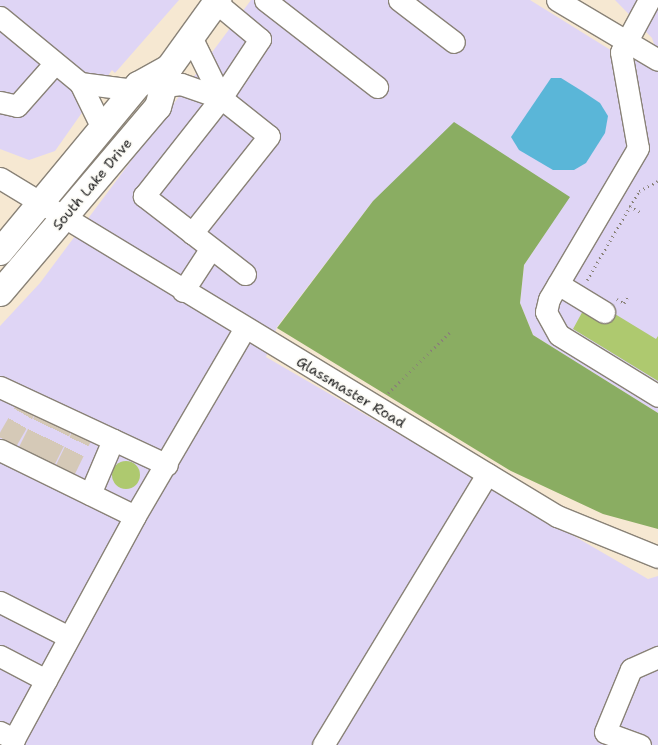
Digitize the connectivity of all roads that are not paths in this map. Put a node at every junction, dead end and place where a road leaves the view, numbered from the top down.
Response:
1 (265, 0) edge
2 (399, 0) edge
3 (558, 0) edge
4 (649, 0) edge
5 (216, 1) edge
6 (0, 17) edge
7 (192, 38) junction
8 (623, 41) junction
9 (454, 42) dead end
10 (658, 60) edge
11 (55, 63) junction
12 (167, 77) junction
13 (80, 83) junction
14 (377, 87) dead end
15 (134, 90) junction
16 (221, 98) junction
17 (0, 102) edge
18 (102, 128) junction
19 (0, 178) edge
20 (51, 212) junction
21 (192, 234) junction
22 (212, 248) junction
23 (0, 252) edge
24 (246, 274) dead end
25 (558, 284) junction
26 (183, 291) junction
27 (0, 293) edge
28 (606, 303) road end
29 (245, 328) junction
30 (0, 387) edge
31 (658, 396) edge
32 (113, 440) junction
33 (3, 447) edge
34 (167, 465) junction
35 (487, 474) junction
36 (90, 494) junction
37 (135, 516) junction
38 (658, 557) edge
39 (0, 602) edge
40 (69, 637) junction
41 (0, 656) edge
42 (658, 657) edge
43 (46, 680) junction
44 (0, 732) edge
45 (323, 745) edge
46 (640, 745) edge

1 - 14 street
2 - 9 street
3 - 8 street
4 - 8 street
5 - 7 main road, South Lake Drive
5 - 16 street
6 - 11 street
7 - 12 main road, South Lake Drive
7 - 16 street
8 - 10 street
8 - 25 street
11 - 13 street
11 - 17 street
12 - 15 main road, South Lake Drive
12 - 16 street
12 - 20 main road, South Lake Drive
13 - 15 street
13 - 18 street
15 - 18 main road, South Lake Drive
16 - 21 street
16 - 21 street
18 - 20 main road, South Lake Drive
19 - 20 street, Glassmaster Road
20 - 23 main road, South Lake Drive
20 - 26 street, Glassmaster Road
20 - 27 main road, South Lake Drive
21 - 22 street
22 - 24 street
22 - 26 street
25 - 28 street
25 - 31 street
26 - 29 street, Glassmaster Road
29 - 34 street
29 - 35 street, Glassmaster Road
30 - 32 street
32 - 34 street
32 - 36 street
33 - 36 street
34 - 37 street
35 - 38 street, Glassmaster Road
35 - 45 street
36 - 37 street
37 - 40 street
39 - 40 street
40 - 43 street
41 - 43 street
42 - 46 street
43 - 44 street

